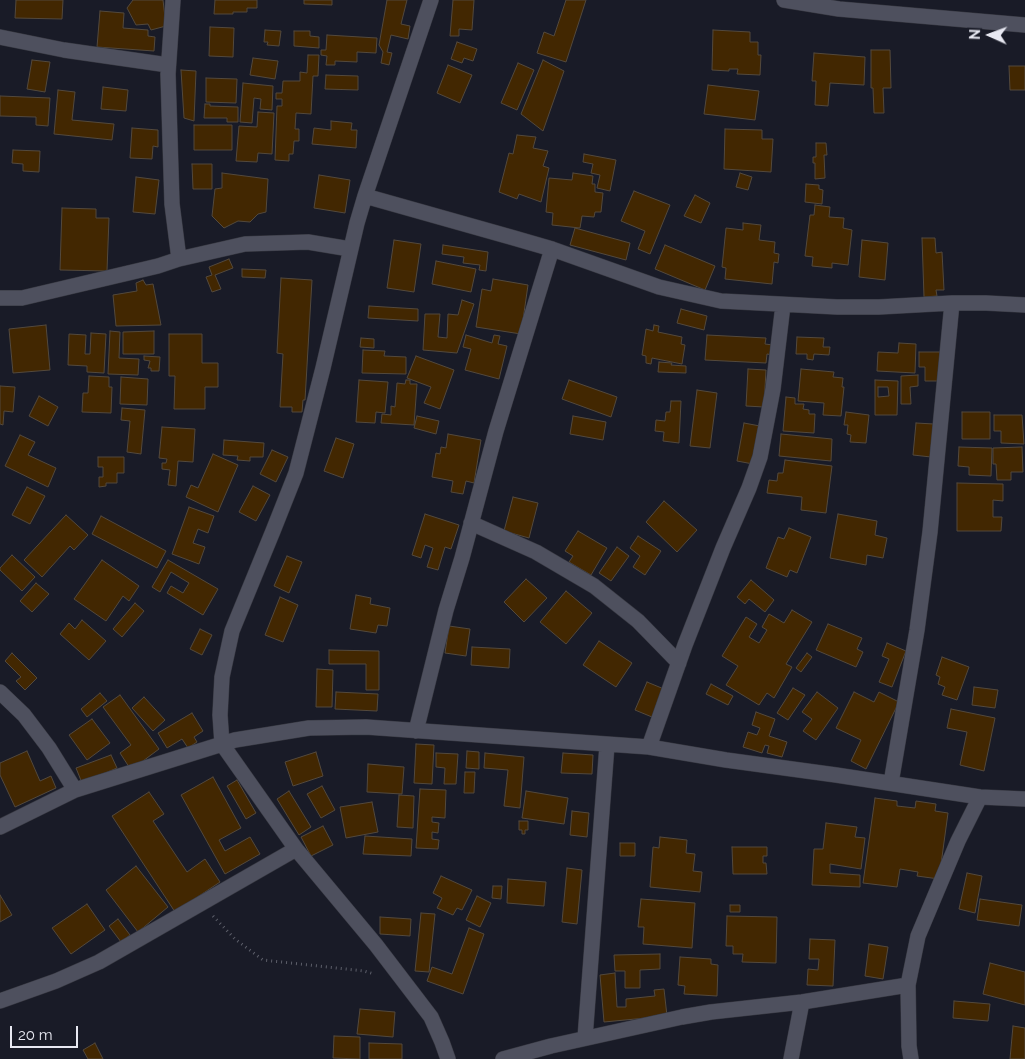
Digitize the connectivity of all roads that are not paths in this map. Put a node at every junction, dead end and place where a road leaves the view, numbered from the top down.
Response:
1 (173, 0) edge
2 (431, 0) edge
3 (784, 0) edge
4 (1025, 25) edge
5 (0, 37) edge
6 (168, 66) junction
7 (365, 196) junction
8 (350, 249) junction
9 (552, 249) junction
10 (179, 259) junction
11 (0, 298) edge
12 (952, 303) junction
13 (783, 305) junction
14 (1025, 305) edge
15 (471, 523) junction
16 (679, 664) junction
17 (0, 692) edge
18 (416, 730) junction
19 (222, 744) junction
20 (607, 745) junction
21 (649, 747) junction
22 (891, 783) junction
23 (75, 790) junction
24 (980, 797) junction
25 (1025, 798) edge
26 (0, 827) edge
27 (296, 848) junction
28 (908, 985) junction
29 (0, 1001) edge
30 (802, 1002) junction
31 (585, 1038) junction
32 (448, 1059) edge
33 (503, 1059) edge
34 (791, 1059) edge
35 (910, 1059) edge

1 - 6 street
2 - 7 street
3 - 4 street
5 - 6 street
6 - 10 street
7 - 8 street
7 - 9 street
8 - 10 street
8 - 19 street
9 - 13 street
9 - 15 street
10 - 11 street
12 - 13 street
12 - 14 street
12 - 22 street
13 - 16 street
15 - 16 street
15 - 18 street
16 - 21 street
17 - 23 street
18 - 19 street
18 - 20 street
19 - 23 street
19 - 27 street
20 - 21 street
20 - 31 street
21 - 22 street
22 - 24 street
23 - 26 street
24 - 25 street
24 - 28 street
27 - 29 street
27 - 32 street
28 - 30 street
28 - 35 street
30 - 31 street
30 - 34 street
31 - 33 street

